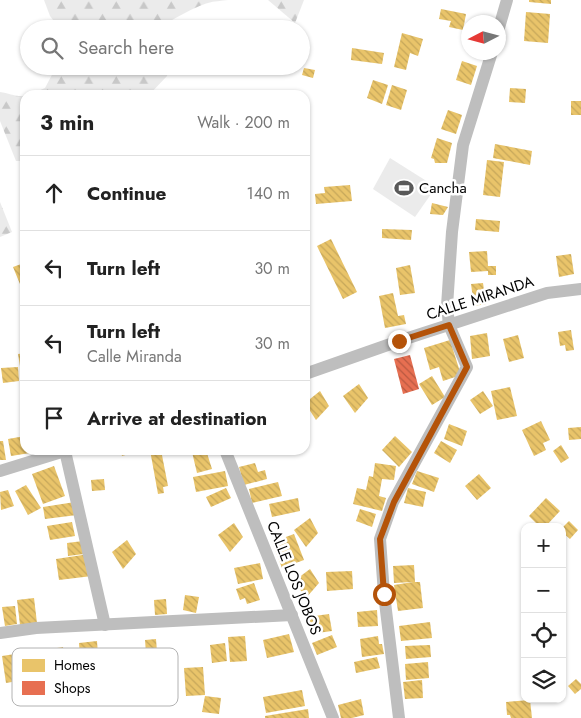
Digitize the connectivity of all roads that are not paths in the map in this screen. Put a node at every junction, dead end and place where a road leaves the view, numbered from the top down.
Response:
1 (507, 0) edge
2 (503, 15) edge
3 (490, 60) edge
4 (581, 289) edge
5 (449, 325) junction
6 (310, 372) edge
7 (50, 455) edge
8 (67, 455) edge
9 (227, 455) edge
10 (0, 470) edge
11 (292, 616) junction
12 (105, 625) junction
13 (0, 633) edge
14 (333, 718) edge
15 (399, 718) edge

1 - 2 street
3 - 5 street
4 - 5 street, CALLE MIRANDA
5 - 6 street, CALLE MIRANDA
5 - 15 street
7 - 10 street
8 - 12 street
9 - 11 street, CALLE LOS JOBOS
11 - 12 street
11 - 14 street, CALLE LOS JOBOS
12 - 13 street

